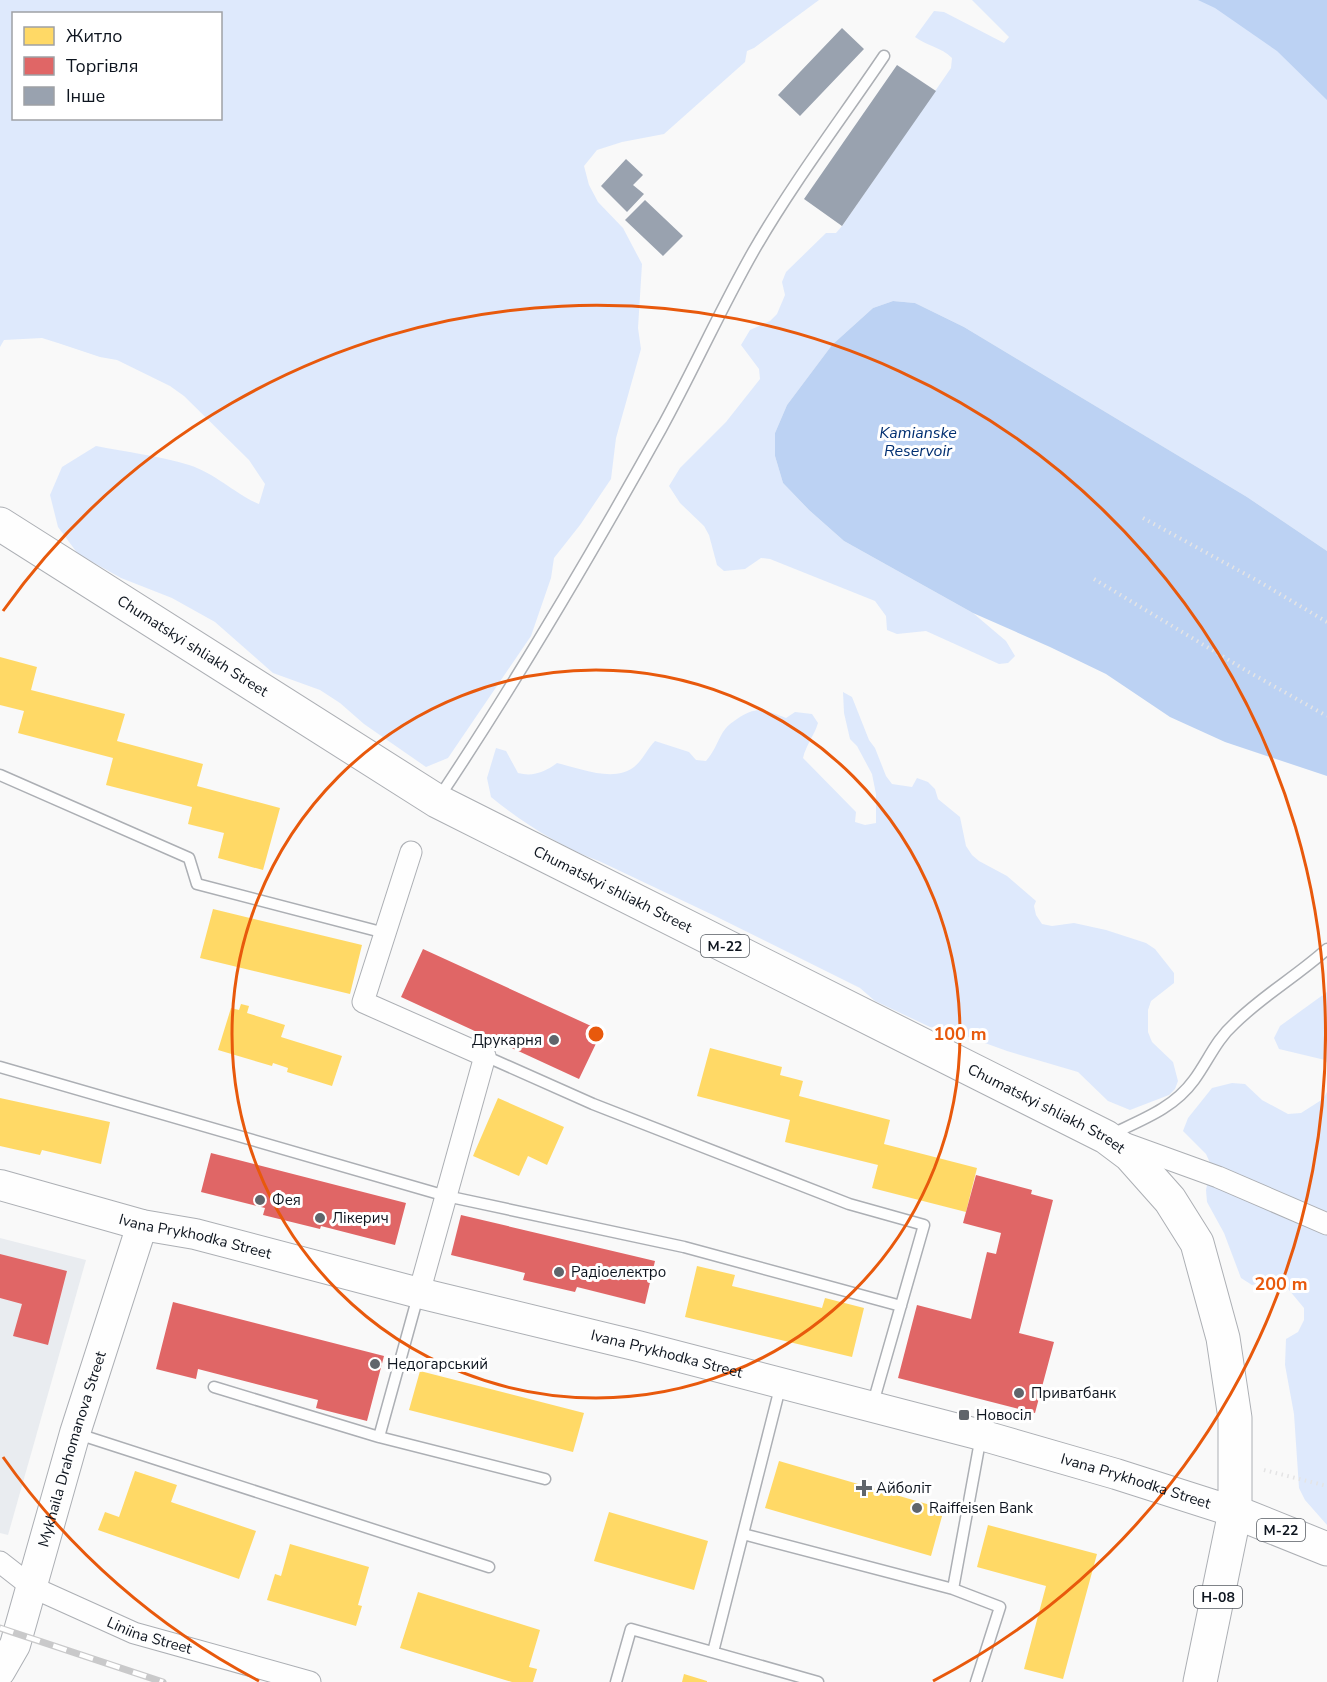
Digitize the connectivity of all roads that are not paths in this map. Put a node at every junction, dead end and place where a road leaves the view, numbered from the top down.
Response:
1 (884, 56) dead end
2 (0, 524) edge
3 (0, 775) edge
4 (436, 801) junction
5 (411, 852) dead end
6 (385, 933) junction
7 (1327, 949) edge
8 (485, 1056) junction
9 (0, 1067) edge
10 (1107, 1137) junction
11 (0, 1185) edge
12 (446, 1196) junction
13 (1327, 1224) edge
14 (142, 1225) junction
15 (418, 1293) junction
16 (901, 1306) junction
17 (782, 1383) junction
18 (214, 1387) dead end
19 (872, 1407) junction
20 (75, 1433) junction
21 (981, 1435) junction
22 (379, 1437) junction
23 (545, 1479) dead end
24 (1235, 1512) junction
25 (743, 1534) junction
26 (1327, 1549) edge
27 (0, 1563) edge
28 (489, 1567) dead end
29 (32, 1587) junction
30 (953, 1589) junction
31 (713, 1652) junction
32 (0, 1671) edge
33 (310, 1682) edge
34 (616, 1682) edge
35 (818, 1682) edge
36 (976, 1682) edge
37 (1200, 1682) edge

1 - 4 lane
2 - 4 main road, Chumatskyi shliakh Street / М-22
3 - 6 lane
4 - 10 main road, Chumatskyi shliakh Street / М-22
5 - 6 street
6 - 8 street
7 - 10 lane
8 - 12 street
8 - 16 lane
9 - 12 lane
10 - 13 street
10 - 24 main road, Chumatskyi shliakh Street / М-22
11 - 14 main road, Ivana Prykhodka Street
12 - 15 street
12 - 16 lane
14 - 15 main road, Ivana Prykhodka Street
14 - 20 main road, Mykhaila Drahomanova Street
15 - 17 main road, Ivana Prykhodka Street
15 - 22 lane
16 - 19 lane
17 - 19 main road, Ivana Prykhodka Street
17 - 25 lane
18 - 22 lane
19 - 21 main road, Ivana Prykhodka Street
20 - 28 lane
20 - 29 main road, Mykhaila Drahomanova Street
21 - 24 main road, Ivana Prykhodka Street
21 - 30 lane
22 - 23 lane
24 - 26 main road, Ivana Prykhodka Street / М-22
24 - 37 main road, Н-08
25 - 30 lane
25 - 31 lane
27 - 29 street, Liniina Street
29 - 32 main road, Mykhaila Drahomanova Street
29 - 33 street, Liniina Street
30 - 36 lane
31 - 34 lane
31 - 35 lane

